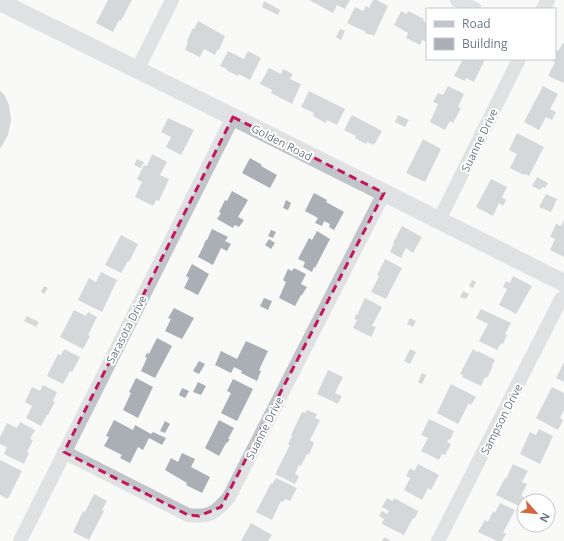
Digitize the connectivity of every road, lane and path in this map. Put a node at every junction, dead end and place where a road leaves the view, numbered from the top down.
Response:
1 (172, 0) edge
2 (457, 0) edge
3 (0, 2) edge
4 (473, 8) edge
5 (518, 60) edge
6 (137, 70) junction
7 (233, 117) junction
8 (384, 192) junction
9 (439, 220) junction
10 (564, 283) edge
11 (564, 297) edge
12 (64, 452) junction
13 (20, 541) edge
14 (438, 541) edge

1 - 6 street
2 - 4 street
3 - 6 street, Golden Road
5 - 9 street, Suanne Drive
6 - 7 street, Golden Road
7 - 8 street, Golden Road
7 - 12 street, Sarasota Drive
8 - 9 street, Golden Road
8 - 12 street, Suanne Drive
9 - 10 street, Golden Road
11 - 14 street, Sampson Drive
12 - 13 street, Sarasota Drive

